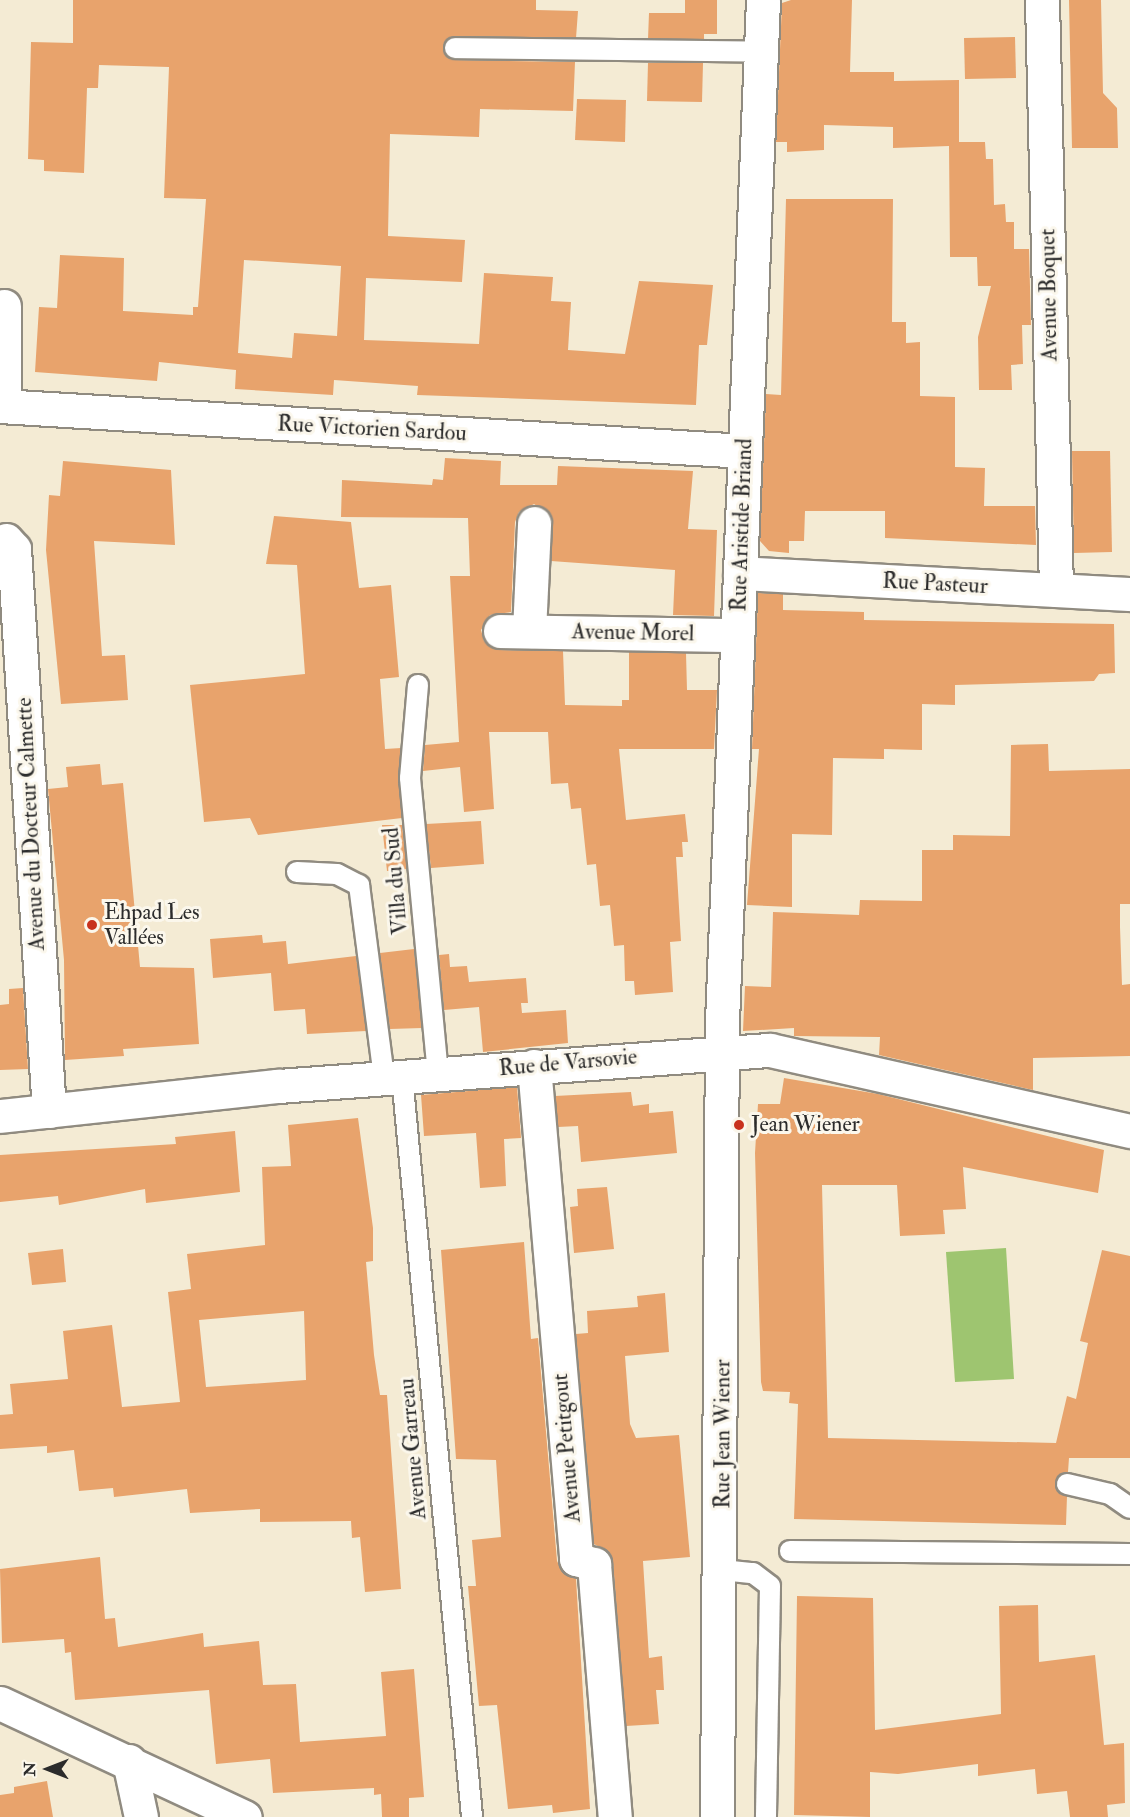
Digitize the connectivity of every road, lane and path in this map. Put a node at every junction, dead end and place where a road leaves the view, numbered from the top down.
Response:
1 (763, 0) edge
2 (1042, 0) edge
3 (455, 48) dead end
4 (761, 52) junction
5 (4, 306) dead end
6 (2, 406) edge
7 (744, 452) junction
8 (534, 523) dead end
9 (6, 540) dead end
10 (740, 573) junction
11 (1056, 590) junction
12 (1130, 594) edge
13 (737, 635) junction
14 (418, 685) dead end
15 (297, 872) dead end
16 (721, 1050) junction
17 (534, 1066) junction
18 (438, 1073) junction
19 (393, 1077) junction
20 (49, 1111) junction
21 (0, 1116) edge
22 (1130, 1131) edge
23 (1067, 1484) dead end
24 (1130, 1508) edge
25 (790, 1551) dead end
26 (1130, 1554) edge
27 (722, 1570) junction
28 (0, 1703) edge
29 (129, 1761) junction
30 (141, 1817) edge
31 (245, 1817) edge
32 (472, 1817) edge
33 (615, 1817) edge
34 (717, 1817) edge
35 (766, 1817) edge

1 - 4 street, Rue Aristide Briand
2 - 11 street, Avenue Boquet
3 - 4 lane
4 - 7 street, Rue Aristide Briand
5 - 6 street
6 - 7 street, Rue Victorien Sardou
7 - 10 street, Rue Aristide Briand
8 - 13 street, Avenue Morel
9 - 20 street, Avenue du Docteur Calmette
10 - 11 street, Rue Pasteur
10 - 13 street, Rue Aristide Briand
11 - 12 street, Rue Pasteur
13 - 16 street, Rue Aristide Briand
14 - 18 lane, Villa du Sud
15 - 19 lane, Avenue Garreau
16 - 17 street, Rue de Varsovie
16 - 22 street, Rue de Varsovie
16 - 27 street, Rue Jean Wiener
17 - 18 street, Rue de Varsovie
17 - 33 street, Avenue Petitgout
18 - 19 street, Rue de Varsovie
19 - 20 street, Rue de Varsovie
19 - 32 lane, Avenue Garreau
20 - 21 street, Rue de Varsovie
23 - 24 lane
25 - 26 lane
27 - 34 street, Rue Jean Wiener
27 - 35 lane
28 - 29 street
29 - 30 street
29 - 31 street

